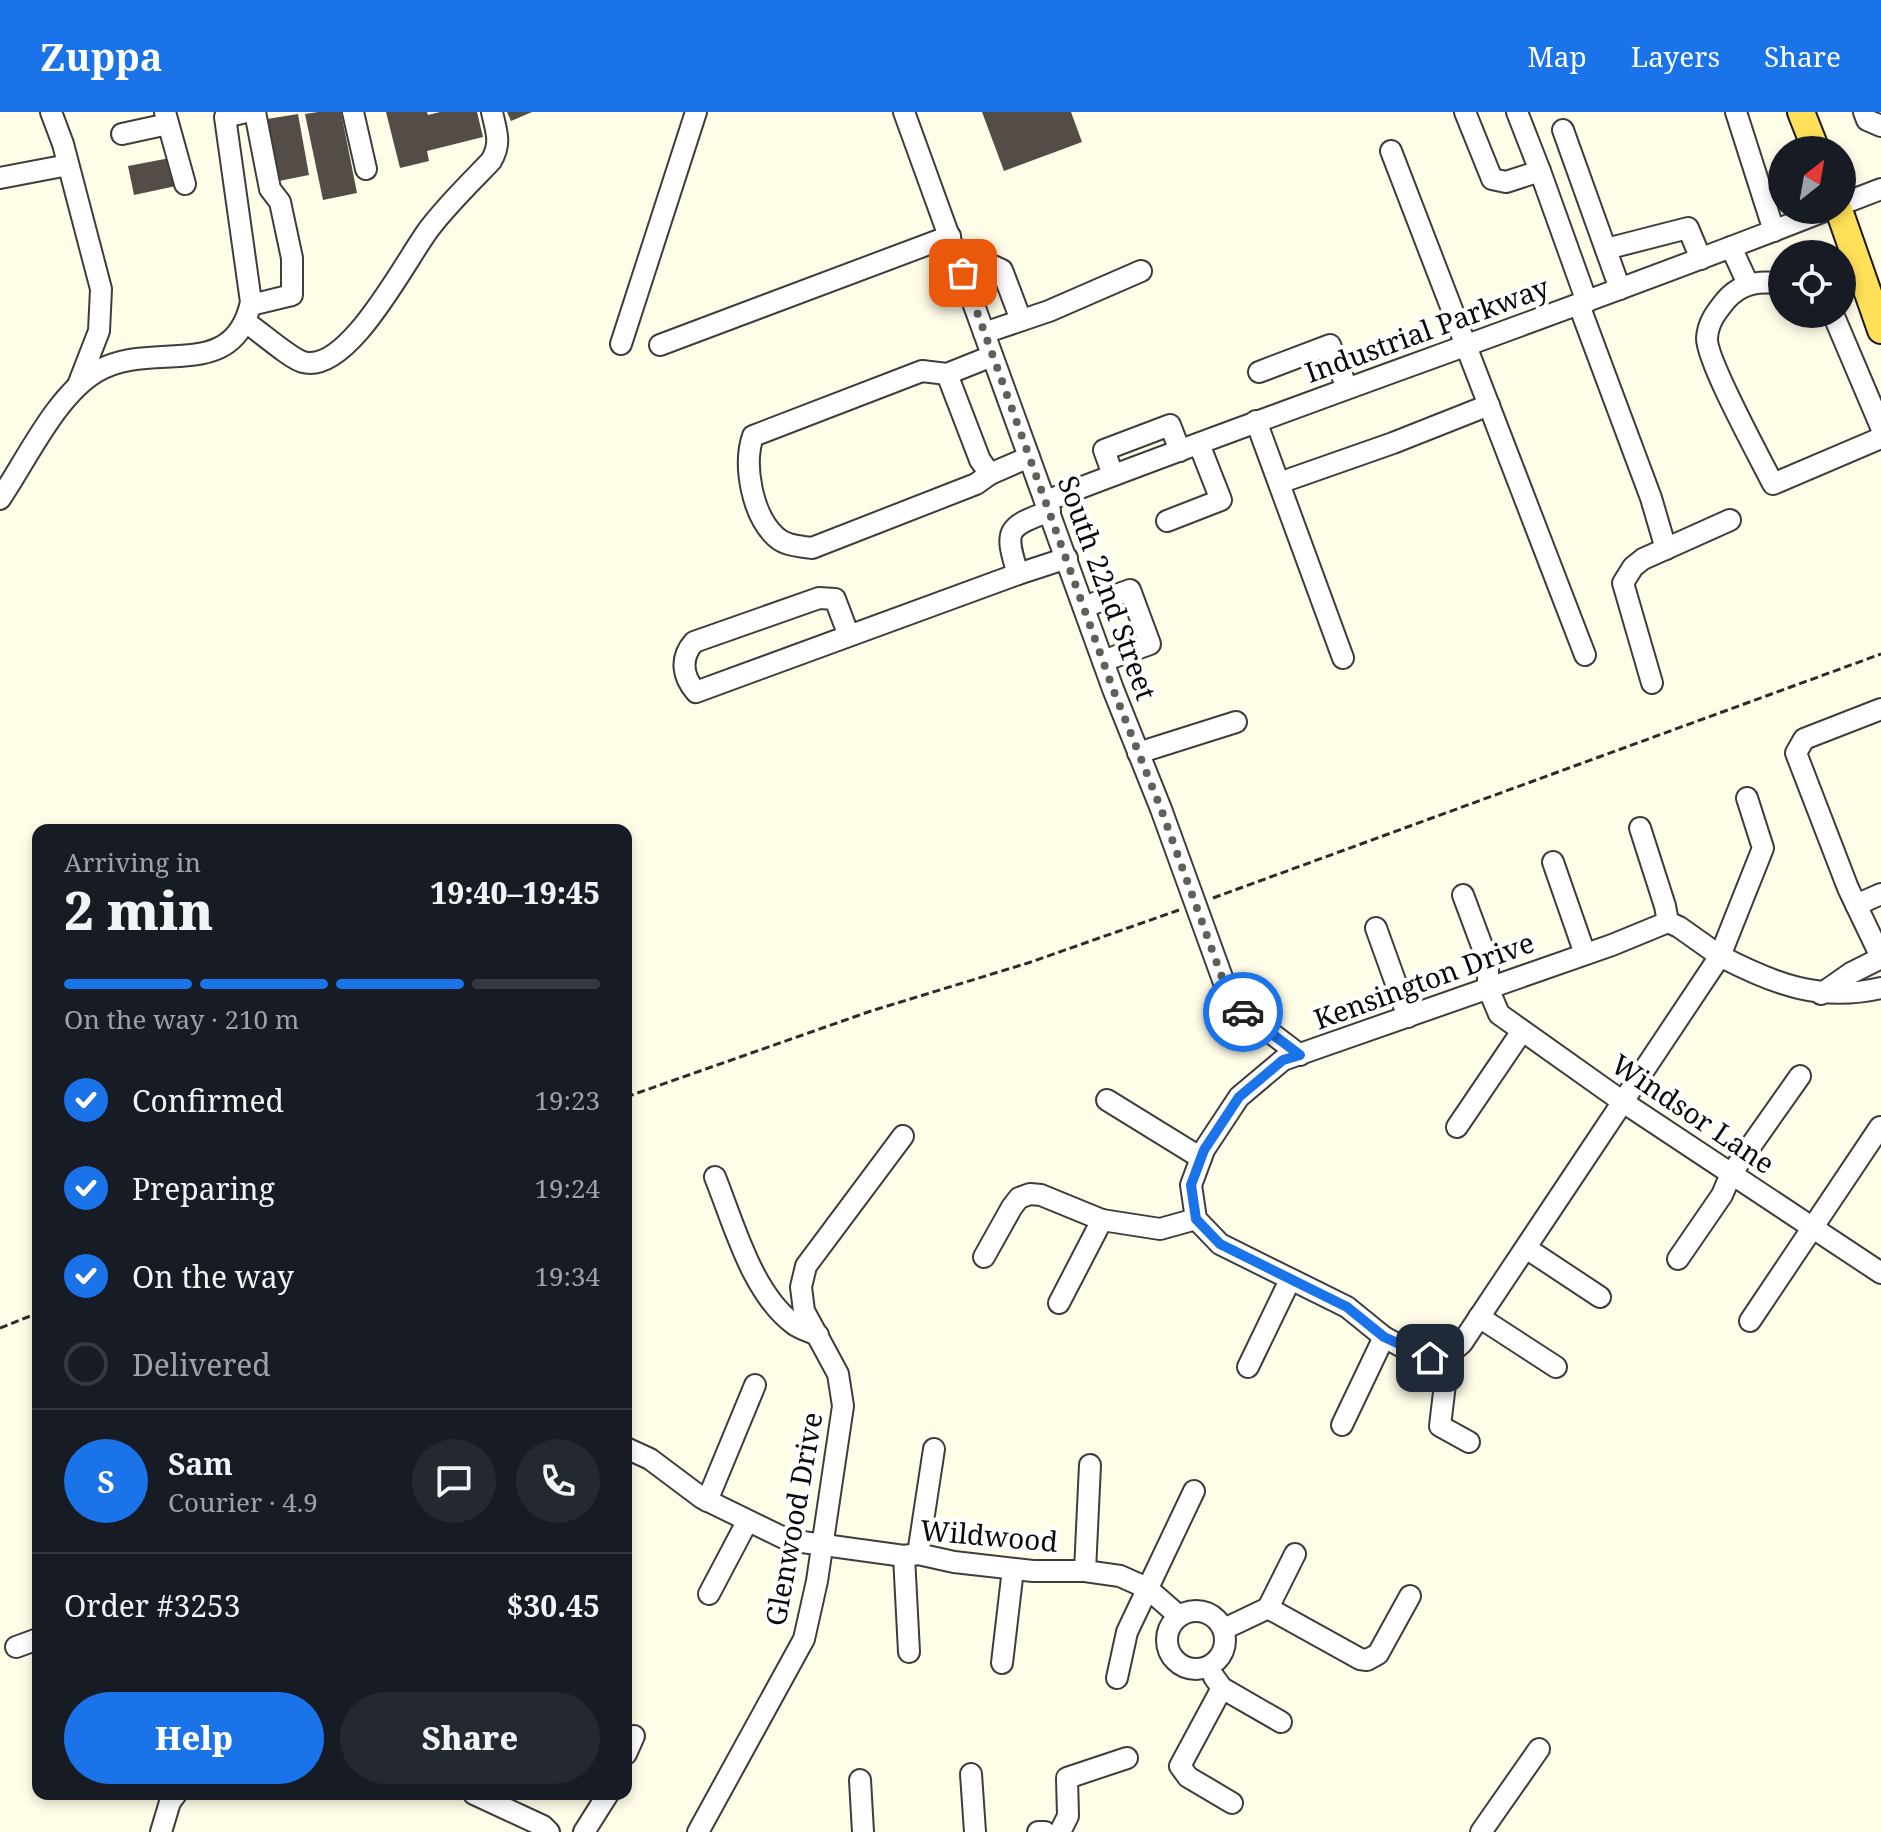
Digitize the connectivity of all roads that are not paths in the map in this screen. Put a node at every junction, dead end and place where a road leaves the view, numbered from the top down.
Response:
1 (51, 112) edge
2 (246, 112) edge
3 (255, 112) edge
4 (353, 112) edge
5 (492, 112) edge
6 (696, 112) edge
7 (904, 112) edge
8 (1465, 112) edge
9 (1517, 112) edge
10 (1736, 112) edge
11 (1801, 112) edge
12 (1864, 112) edge
13 (166, 118) edge
14 (1881, 126) edge
15 (1563, 130) dead end
16 (122, 134) dead end
17 (1810, 136) edge
18 (1391, 151) dead end
19 (68, 165) junction
20 (366, 169) dead end
21 (1540, 171) junction
22 (0, 178) edge
23 (185, 184) dead end
24 (1881, 189) edge
25 (1856, 199) edge
26 (1792, 224) edge
27 (1844, 224) edge
28 (1774, 231) junction
29 (950, 236) junction
30 (1731, 247) junction
31 (1606, 249) junction
32 (1701, 259) junction
33 (1141, 271) dead end
34 (963, 273) junction
35 (1768, 281) edge
36 (1748, 284) junction
37 (1620, 289) junction
38 (1583, 303) junction
39 (249, 314) junction
40 (1021, 320) junction
41 (1839, 328) edge
42 (1881, 330) edge
43 (984, 333) junction
44 (621, 344) dead end
45 (660, 345) dead end
46 (1466, 345) junction
47 (992, 356) junction
48 (1259, 372) dead end
49 (947, 374) junction
50 (78, 385) junction
51 (1347, 388) junction
52 (1489, 405) junction
53 (1256, 421) junction
54 (1881, 427) edge
55 (1881, 438) edge
56 (1190, 447) junction
57 (1029, 457) junction
58 (990, 474) junction
59 (1279, 483) junction
60 (0, 499) edge
61 (1048, 506) junction
62 (1730, 520) dead end
63 (1167, 521) dead end
64 (1666, 549) junction
65 (1067, 558) junction
66 (1018, 574) junction
67 (1084, 607) junction
68 (849, 636) junction
69 (1585, 655) dead end
70 (1343, 658) dead end
71 (1103, 661) junction
72 (1652, 683) dead end
73 (1881, 709) edge
74 (1236, 722) dead end
75 (1138, 753) junction
76 (1747, 798) dead end
77 (1640, 828) dead end
78 (1553, 862) dead end
79 (1881, 894) edge
80 (1463, 895) dead end
81 (1856, 905) junction
82 (1668, 922) junction
83 (1376, 928) dead end
84 (1585, 954) junction
85 (1720, 956) junction
86 (1881, 957) edge
87 (1488, 988) junction
88 (1881, 988) edge
89 (1821, 994) junction
90 (1408, 1017) junction
91 (1522, 1031) junction
92 (1300, 1055) junction
93 (1800, 1076) dead end
94 (1107, 1100) dead end
95 (1623, 1102) junction
96 (1457, 1127) dead end
97 (1880, 1127) edge
98 (903, 1136) dead end
99 (1201, 1158) junction
100 (1731, 1174) junction
101 (715, 1177) dead end
102 (1196, 1219) junction
103 (1102, 1220) junction
104 (1813, 1228) junction
105 (1526, 1248) junction
106 (984, 1257) dead end
107 (1678, 1259) dead end
108 (1881, 1273) edge
109 (1290, 1280) junction
110 (1600, 1297) dead end
111 (1059, 1303) dead end
112 (1479, 1317) junction
113 (1750, 1321) dead end
114 (818, 1335) junction
115 (1384, 1337) junction
116 (1437, 1356) junction
117 (1248, 1367) dead end
118 (1556, 1367) dead end
119 (755, 1385) dead end
120 (1342, 1425) dead end
121 (1469, 1442) dead end
122 (934, 1449) dead end
123 (632, 1451) edge
124 (1090, 1465) dead end
125 (1194, 1491) dead end
126 (707, 1501) junction
127 (747, 1522) junction
128 (823, 1545) junction
129 (1295, 1554) dead end
130 (911, 1555) junction
131 (1013, 1569) junction
132 (1085, 1571) junction
133 (1147, 1588) junction
134 (709, 1594) dead end
135 (1410, 1596) dead end
136 (1268, 1608) junction
137 (1179, 1616) junction
138 (1224, 1629) junction
139 (32, 1641) edge
140 (16, 1647) dead end
141 (909, 1652) dead end
142 (1002, 1663) dead end
143 (1207, 1667) junction
144 (1117, 1678) dead end
145 (1222, 1688) junction
146 (1281, 1722) dead end
147 (1539, 1749) dead end
148 (1127, 1758) dead end
149 (971, 1774) dead end
150 (860, 1780) dead end
151 (172, 1800) edge
152 (487, 1800) edge
153 (604, 1800) edge
154 (1232, 1803) dead end
155 (161, 1832) edge
156 (549, 1832) edge
157 (584, 1832) edge
158 (698, 1832) edge
159 (863, 1832) edge
160 (975, 1832) edge
161 (1038, 1832) edge
162 (1045, 1832) edge
163 (1060, 1832) edge
164 (1481, 1832) edge

1 - 19 street
2 - 39 street
3 - 39 street
4 - 20 street
5 - 39 street
6 - 44 street
7 - 29 street, South 22nd Street
8 - 21 street
9 - 21 street
10 - 28 street
11 - 17 main road
12 - 14 street
13 - 16 street
13 - 23 street
15 - 31 street
18 - 46 street
19 - 22 street
19 - 50 street
21 - 38 street
24 - 25 street
26 - 28 street, Industrial Parkway
27 - 42 main road
28 - 30 street, Industrial Parkway
29 - 34 street, South 22nd Street
29 - 45 street
30 - 32 street, Industrial Parkway
30 - 36 street
31 - 32 street
31 - 37 street
32 - 37 street, Industrial Parkway
33 - 40 street
34 - 40 street
34 - 43 street, South 22nd Street
35 - 36 street
36 - 55 street
37 - 38 street, Industrial Parkway
38 - 46 street, Industrial Parkway
38 - 64 street
39 - 50 street
40 - 43 street
41 - 54 street
43 - 47 street, South 22nd Street
46 - 51 street, Industrial Parkway
46 - 52 street
47 - 49 street
47 - 57 street, South 22nd Street
48 - 51 street
49 - 58 street
49 - 58 street
50 - 60 street
51 - 53 street, Industrial Parkway
52 - 59 street
52 - 69 street
53 - 56 street, Industrial Parkway
53 - 59 street
56 - 61 street, Industrial Parkway
56 - 63 street
57 - 58 street
57 - 61 street, South 22nd Street
59 - 70 street
61 - 65 street, South 22nd Street
61 - 66 street, Industrial Parkway
62 - 64 street
64 - 72 street
65 - 66 street
65 - 67 street, South 22nd Street
66 - 68 street
67 - 71 street, South 22nd Street
67 - 71 street
68 - 68 street
71 - 75 street, South 22nd Street
73 - 81 street
74 - 75 street
75 - 92 street, South 22nd Street
76 - 85 street
77 - 82 street
78 - 84 street
79 - 81 street
80 - 87 street
81 - 86 street
82 - 84 street, Kensington Drive
82 - 85 street
83 - 90 street
84 - 87 street, Kensington Drive
85 - 89 street
85 - 95 street
86 - 89 street
87 - 90 street, Kensington Drive
87 - 91 street, Windsor Lane
88 - 89 street
90 - 92 street, Kensington Drive
91 - 95 street, Windsor Lane
91 - 96 street
92 - 99 street, Kensington Drive
93 - 100 street
94 - 99 street
95 - 100 street, Windsor Lane
95 - 105 street
97 - 104 street
98 - 114 street, Glenwood Drive
99 - 102 street, Kensington Drive
100 - 104 street, Windsor Lane
100 - 107 street
101 - 114 street
102 - 103 street
102 - 109 street
103 - 106 street
103 - 111 street
104 - 108 street, Windsor Lane
104 - 113 street
105 - 110 street
105 - 112 street
109 - 115 street
109 - 117 street
112 - 116 street
112 - 118 street
114 - 128 street, Glenwood Drive
115 - 116 street
115 - 120 street
116 - 121 street
119 - 126 street
122 - 130 street
123 - 126 street, Wildwood
124 - 132 street
125 - 133 street
126 - 127 street, Wildwood
127 - 128 street, Wildwood
127 - 134 street
128 - 130 street, Wildwood
128 - 158 street, Glenwood Drive
129 - 136 street
130 - 131 street, Wildwood
130 - 141 street
131 - 132 street, Wildwood
131 - 142 street
132 - 133 street, Wildwood
133 - 137 street
133 - 144 street
135 - 136 street
136 - 138 street
137 - 138 street
137 - 143 street
138 - 143 street
139 - 140 street
143 - 145 street
145 - 146 street
145 - 154 street
147 - 164 street
148 - 163 street
149 - 160 street
150 - 159 street
151 - 155 street
152 - 156 street
153 - 157 street
161 - 162 street

